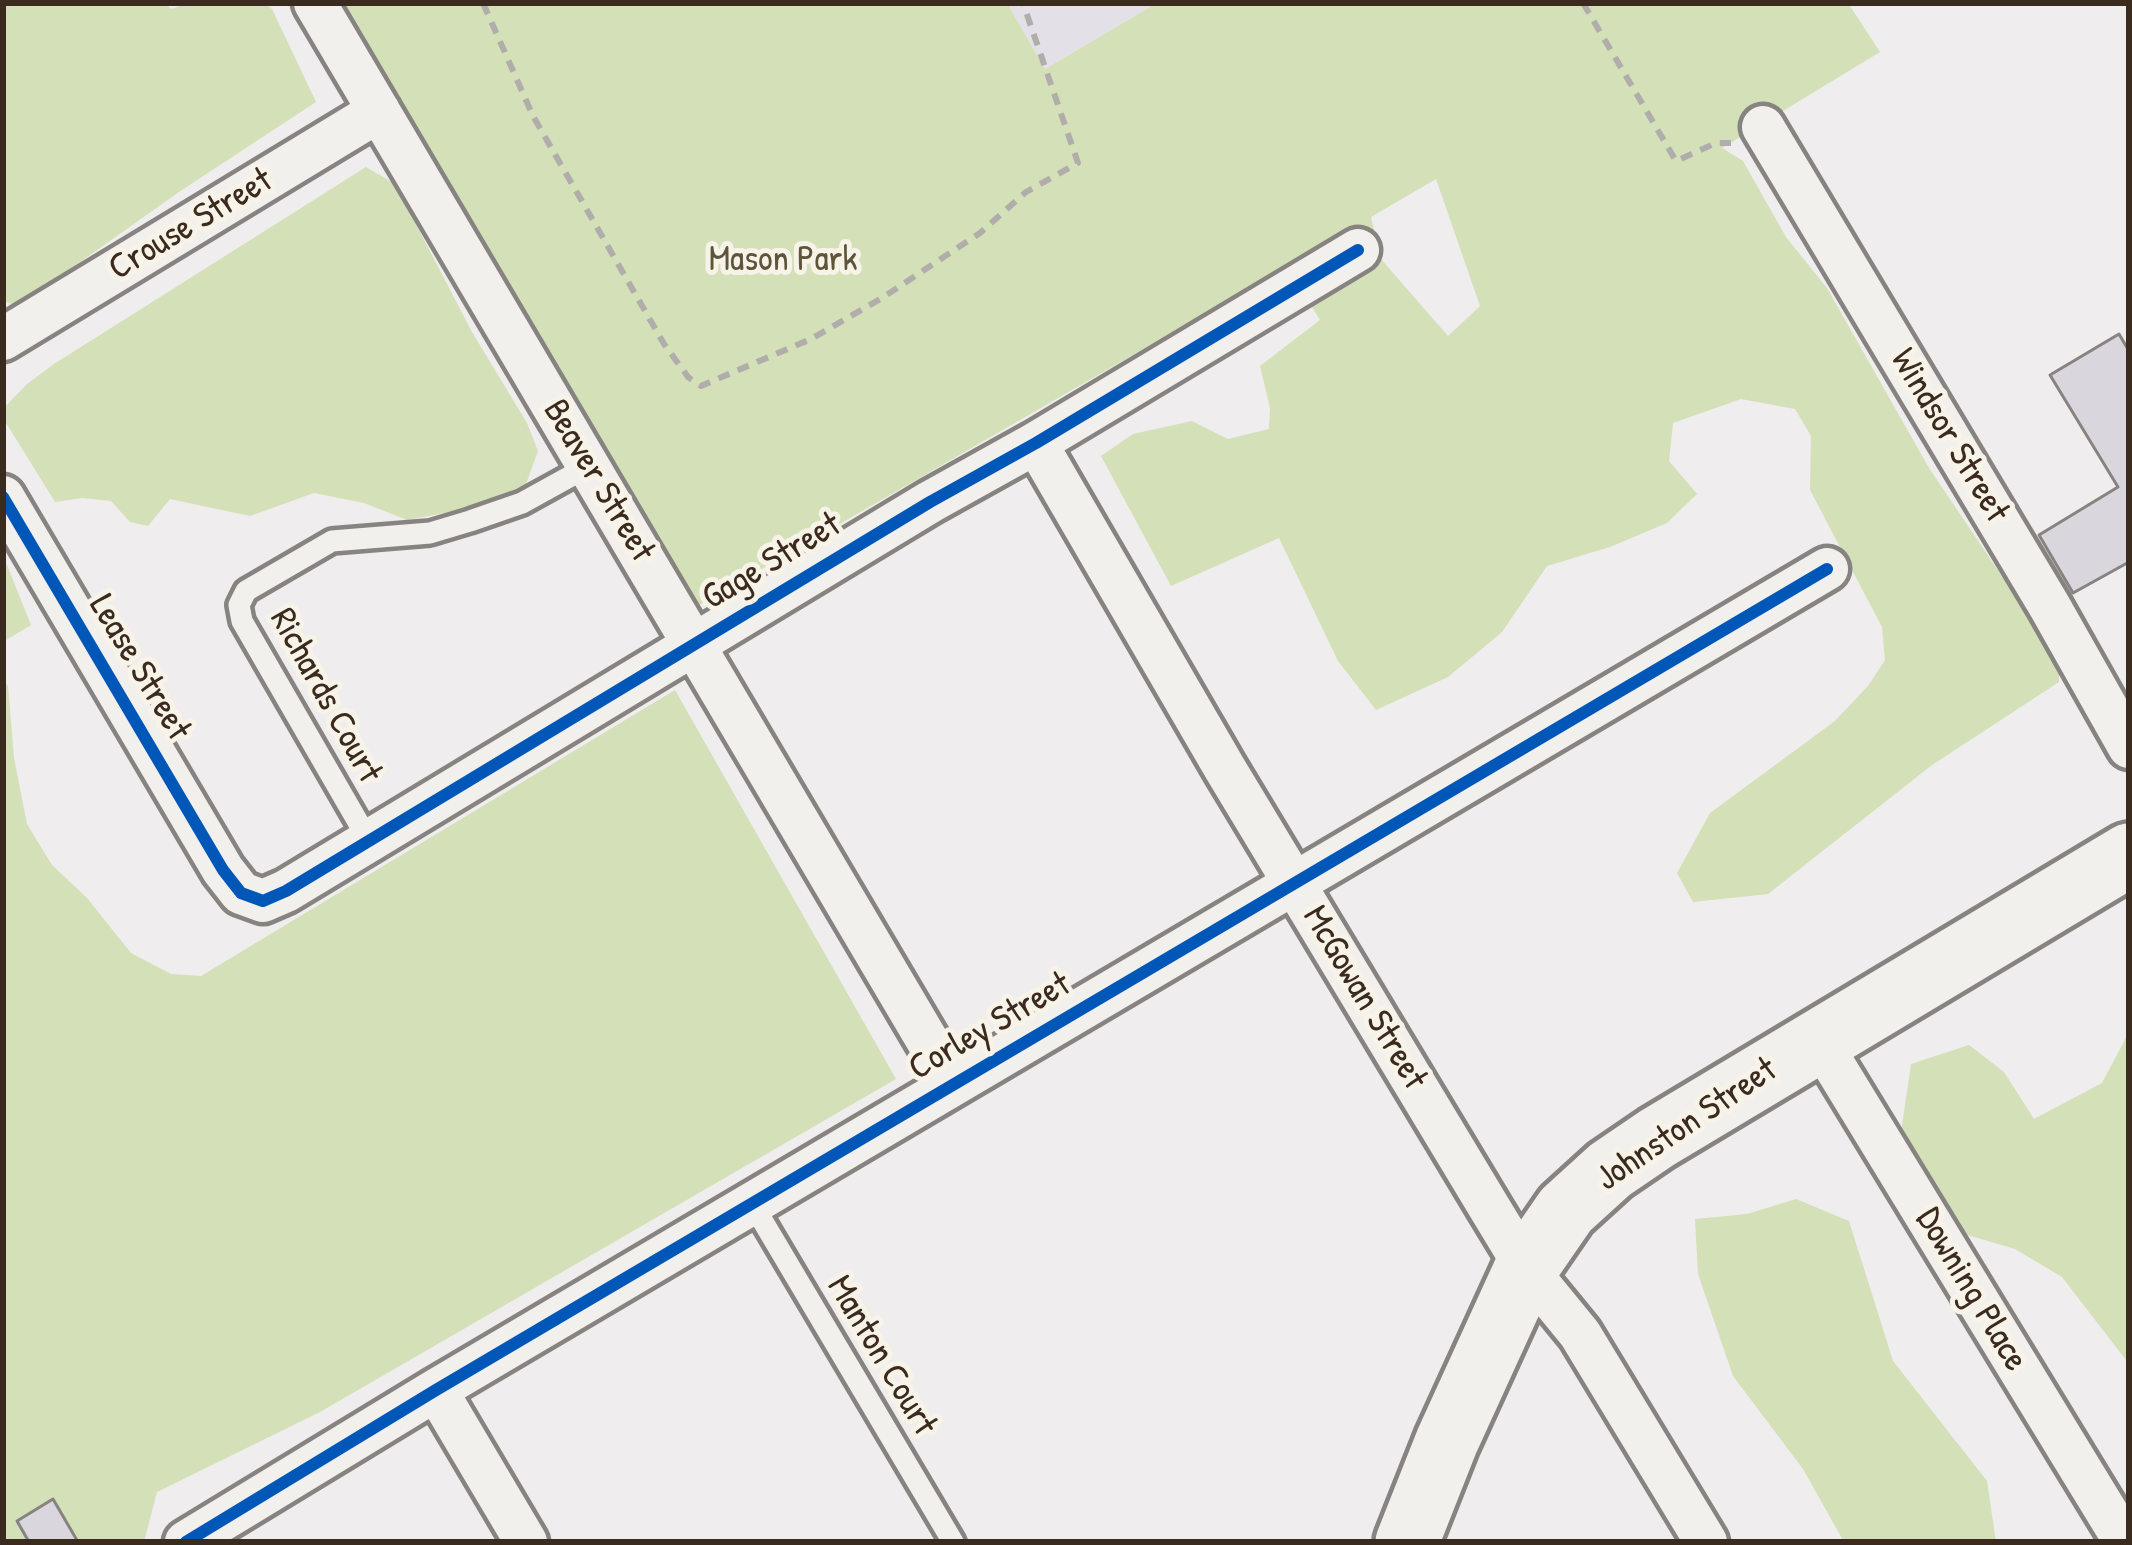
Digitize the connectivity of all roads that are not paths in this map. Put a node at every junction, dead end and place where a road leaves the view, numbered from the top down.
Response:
1 (315, 3) edge
2 (379, 111) junction
3 (1763, 128) road end
4 (1358, 250) dead end
5 (3, 339) edge
6 (1036, 443) junction
7 (589, 466) junction
8 (3, 497) edge
9 (1827, 569) dead end
10 (695, 643) junction
11 (2126, 732) edge
12 (369, 841) junction
13 (2129, 855) edge
14 (223, 870) joint
15 (1296, 884) junction
16 (1818, 1039) junction
17 (952, 1084) junction
18 (752, 1203) junction
19 (1526, 1268) junction
20 (436, 1390) junction
21 (186, 1542) edge
22 (526, 1542) edge
23 (952, 1542) edge
24 (1407, 1542) edge
25 (1706, 1542) edge
26 (2125, 1542) edge

1 - 2 street, Beaver Street
2 - 5 street, Crouse Street
2 - 7 street, Beaver Street
3 - 11 street, Windsor Street
4 - 6 street, Gage Street
6 - 10 street, Gage Street
6 - 15 street, McGowan Street
7 - 10 street, Beaver Street
7 - 12 lane, Richards Court
8 - 14 street, Lease Street
9 - 15 street, Corley Street
10 - 12 street, Gage Street
10 - 17 street, Beaver Street
12 - 14 street, Gage Street
13 - 16 main road, Johnston Street
15 - 17 street, Corley Street
15 - 19 street, McGowan Street
16 - 19 main road, Johnston Street
16 - 26 street, Downing Place
17 - 18 street, Corley Street
18 - 20 street, Corley Street
18 - 23 lane, Manton Court
19 - 24 main road, Johnston Street
19 - 25 street, McGowan Street
20 - 21 street, Corley Street
20 - 22 street

